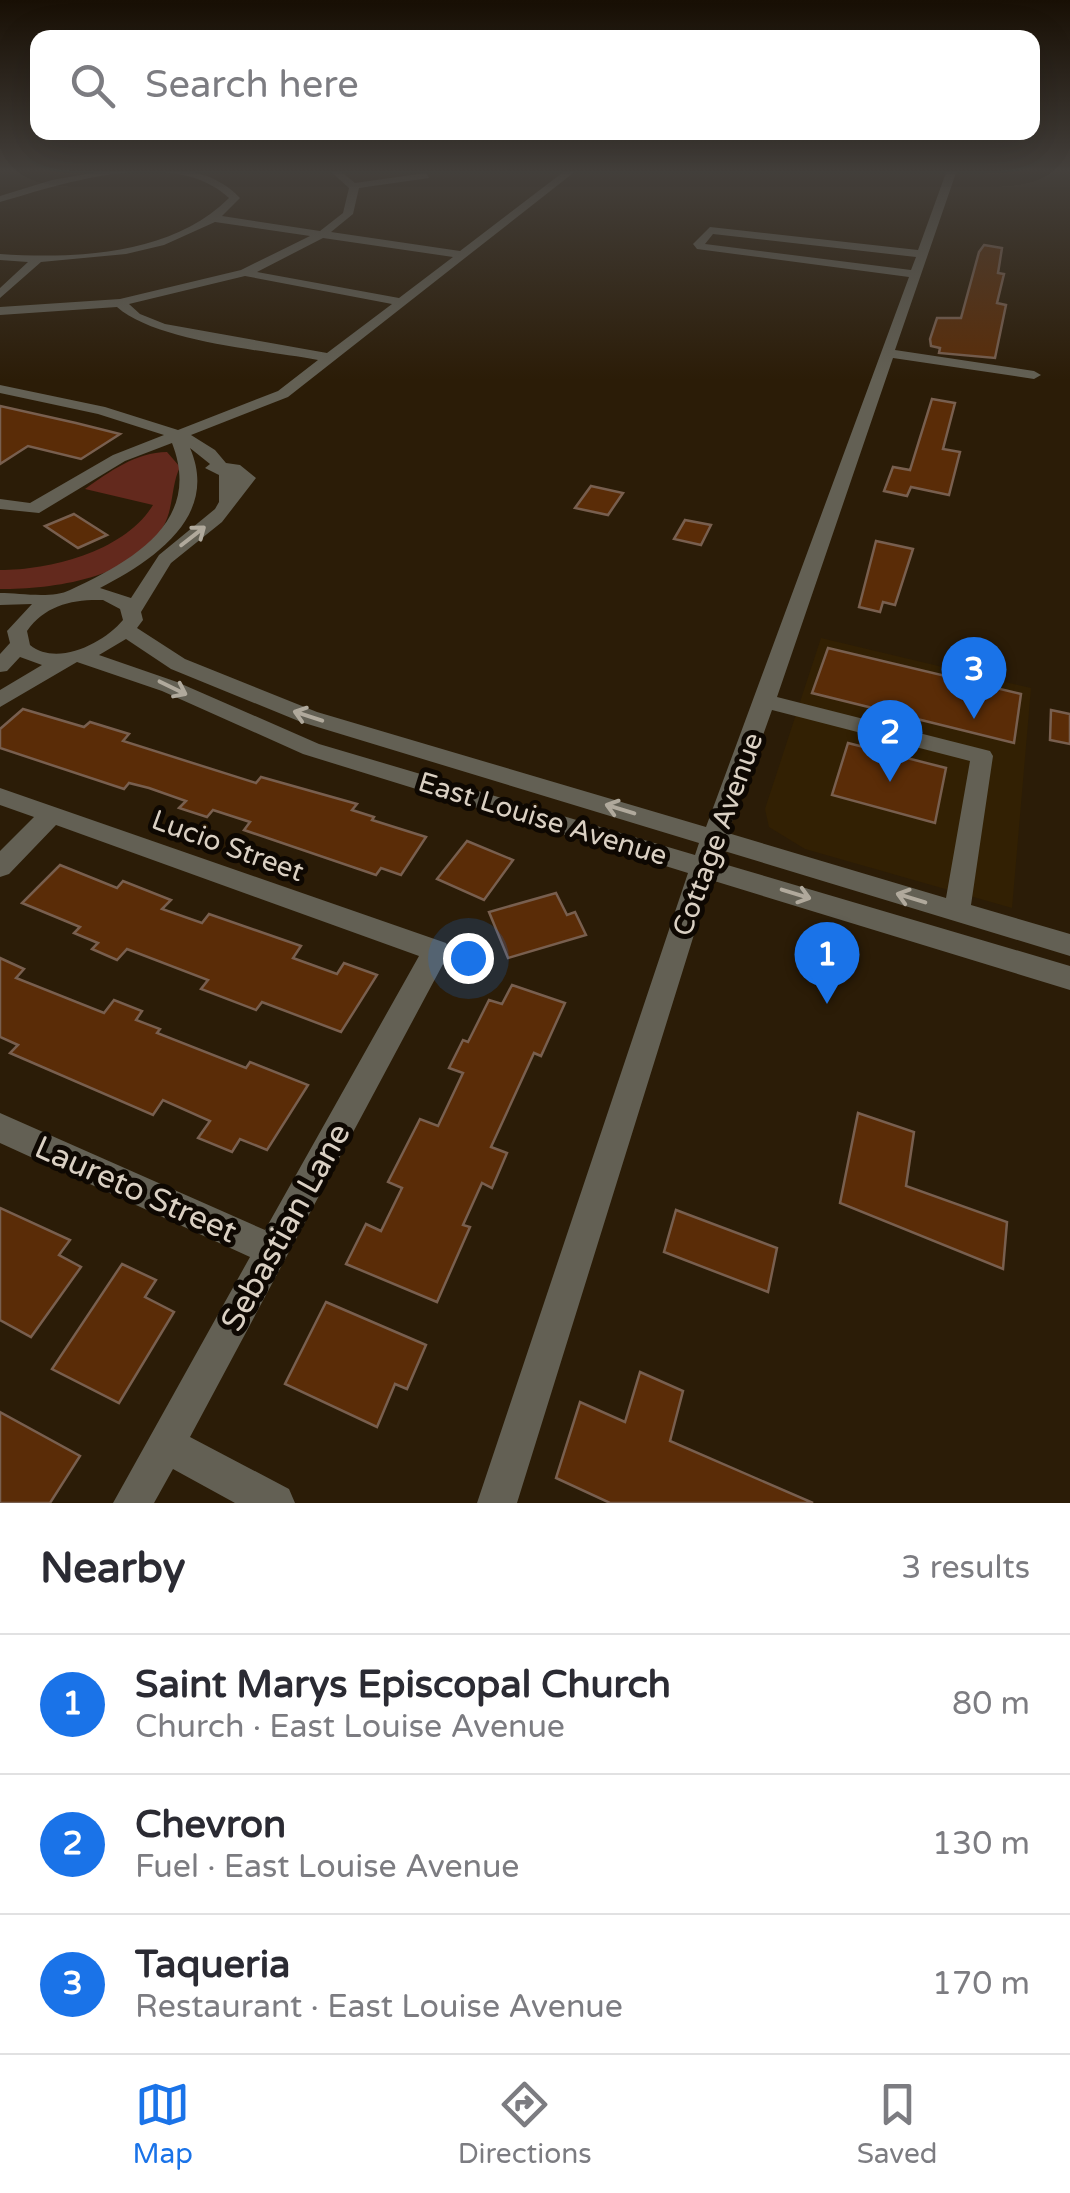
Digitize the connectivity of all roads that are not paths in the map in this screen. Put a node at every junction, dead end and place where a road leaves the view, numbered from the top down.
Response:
1 (157, 240) edge
2 (310, 240) edge
3 (363, 240) edge
4 (481, 240) edge
5 (702, 240) edge
6 (800, 240) edge
7 (927, 240) edge
8 (922, 254) junction
9 (462, 255) junction
10 (0, 257) edge
11 (37, 260) junction
12 (245, 273) junction
13 (914, 274) junction
14 (0, 294) edge
15 (402, 302) junction
16 (120, 303) junction
17 (0, 311) edge
18 (885, 353) junction
19 (330, 358) junction
20 (1034, 375) dead end
21 (0, 389) edge
22 (178, 436) junction
23 (222, 467) junction
24 (190, 472) junction
25 (0, 504) edge
26 (68, 596) junction
27 (0, 600) edge
28 (130, 621) junction
29 (12, 638) edge
30 (76, 658) junction
31 (0, 666) edge
32 (0, 700) edge
33 (765, 702) junction
34 (0, 796) edge
35 (52, 814) junction
36 (708, 852) junction
37 (0, 867) edge
38 (957, 912) junction
39 (1070, 945) edge
40 (436, 951) joint
41 (1070, 978) edge
42 (0, 1128) edge
43 (272, 1250) junction
44 (165, 1444) junction
45 (133, 1503) edge
46 (275, 1503) edge
47 (498, 1503) edge

1 - 11 street
2 - 12 street
3 - 9 street
4 - 9 street
5 - 13 street
6 - 8 street
7 - 8 street, Cottage Avenue
8 - 13 street, Cottage Avenue
9 - 15 street
10 - 11 street
11 - 14 street
12 - 15 street
12 - 16 street
13 - 18 street, Cottage Avenue
15 - 19 street
16 - 17 street
16 - 19 street
18 - 20 street
18 - 33 street, Cottage Avenue
19 - 22 street
21 - 22 street
22 - 23 street
22 - 24 street
22 - 25 street
23 - 24 street
28 -> 23 street
24 - 26 street
26 - 27 street, East Louise Avenue
26 - 28 street, East Louise Avenue
26 - 29 street
28 - 30 street
36 -> 28 street, East Louise Avenue
29 - 30 street, East Louise Avenue
29 - 31 street
30 - 32 street
30 -> 36 street, East Louise Avenue
33 - 36 street, Cottage Avenue
33 - 38 street
34 - 35 street, Lucio Street
35 - 37 street
35 - 40 street, Lucio Street
38 -> 36 street, East Louise Avenue
36 -> 41 street, East Louise Avenue
36 - 47 street, Cottage Avenue
38 - 39 street, East Louise Avenue
40 - 43 street, Sebastian Lane
42 - 43 street, Laureto Street
43 - 44 street, Sebastian Lane
44 - 45 street, Sebastian Lane
44 - 46 street

